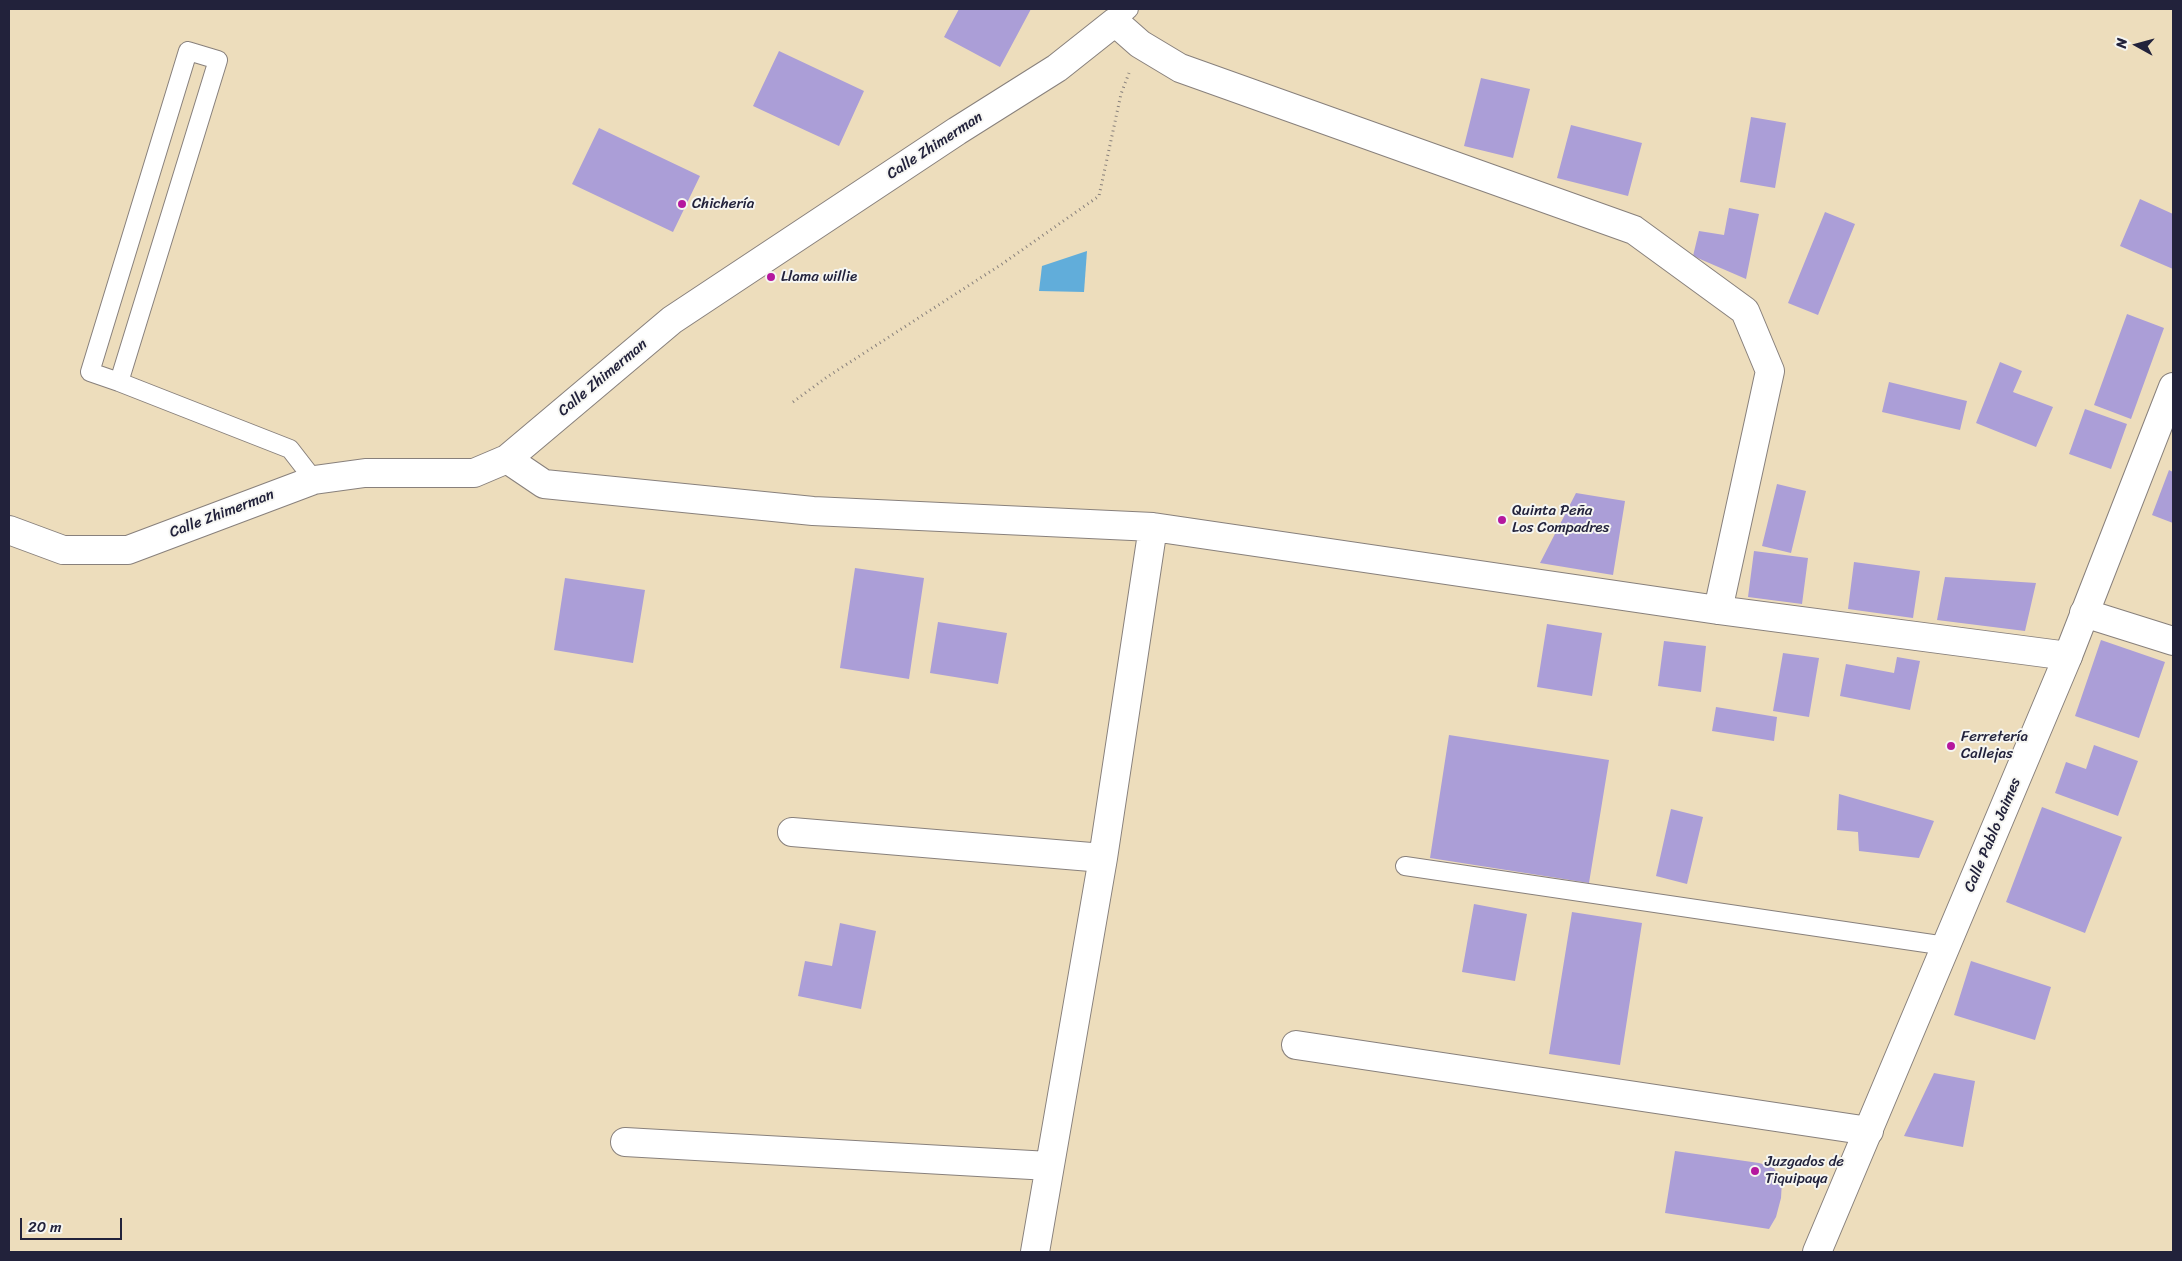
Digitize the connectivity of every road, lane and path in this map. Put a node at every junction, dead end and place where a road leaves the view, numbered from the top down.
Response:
1 (1122, 15) edge
2 (1140, 44) junction
3 (119, 382) junction
4 (2173, 387) edge
5 (793, 402) dead end
6 (507, 460) junction
7 (314, 480) junction
8 (1153, 527) junction
9 (9, 530) edge
10 (1718, 610) junction
11 (2084, 614) junction
12 (2173, 641) edge
13 (2068, 656) junction
14 (792, 832) dead end
15 (1103, 858) junction
16 (1405, 866) dead end
17 (1946, 946) junction
18 (1296, 1046) dead end
19 (1869, 1131) junction
20 (625, 1142) dead end
21 (1049, 1166) junction
22 (1034, 1252) edge
23 (1817, 1252) edge

1 - 2 street
1 - 6 street, Calle Zhimerman
2 - 5 path
2 - 10 street
3 - 3 lane
3 - 7 lane
4 - 11 street, Calle Pablo Jaimes
6 - 7 street, Calle Zhimerman
6 - 8 street
7 - 9 street, Calle Zhimerman
8 - 10 street
8 - 15 street
10 - 13 street
11 - 12 street
11 - 13 street, Calle Pablo Jaimes
13 - 17 street, Calle Pablo Jaimes
14 - 15 street
15 - 21 street
16 - 17 lane
17 - 19 street, Calle Pablo Jaimes
18 - 19 street
19 - 23 street, Calle Pablo Jaimes
20 - 21 street
21 - 22 street

